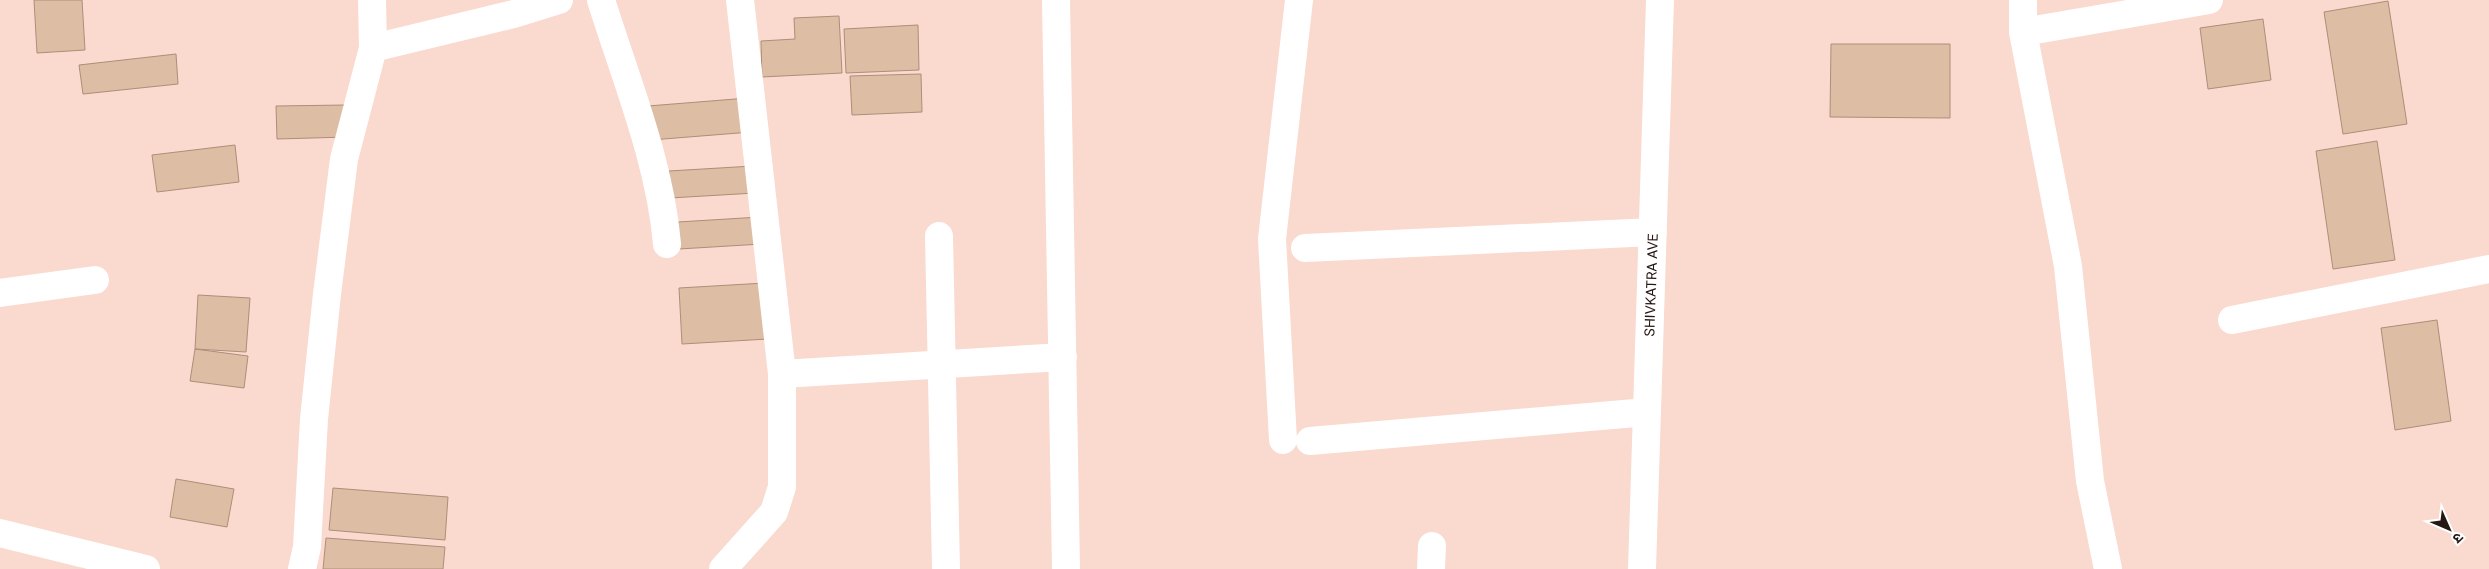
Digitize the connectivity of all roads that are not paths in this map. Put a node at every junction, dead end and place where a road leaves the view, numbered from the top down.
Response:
1 (372, 0) edge
2 (559, 0) edge
3 (601, 0) edge
4 (740, 0) edge
5 (1056, 0) edge
6 (1299, 0) edge
7 (1660, 0) edge
8 (2023, 0) edge
9 (2209, 0) edge
10 (2023, 32) junction
11 (373, 48) junction
12 (1653, 232) junction
13 (939, 236) dead end
14 (666, 244) dead end
15 (1305, 248) dead end
16 (2489, 269) edge
17 (95, 280) dead end
18 (0, 293) edge
19 (2232, 320) dead end
20 (1063, 356) junction
21 (942, 366) junction
22 (782, 374) junction
23 (1647, 412) junction
24 (1283, 440) dead end
25 (1310, 440) dead end
26 (0, 533) edge
27 (146, 569) edge
28 (302, 569) edge
29 (723, 569) edge
30 (946, 569) edge
31 (1066, 569) edge
32 (1642, 569) edge
33 (2108, 569) edge

1 - 11 street
2 - 11 street
3 - 14 street
4 - 22 street
5 - 20 street
6 - 24 street
7 - 12 street, SHIVKATRA AVE
8 - 10 street
9 - 10 street
10 - 33 street
11 - 28 street
12 - 15 street
12 - 23 street, SHIVKATRA AVE
13 - 21 street
16 - 19 street
17 - 18 street
20 - 21 street
20 - 31 street
21 - 22 street
21 - 30 street
22 - 29 street
23 - 25 street
23 - 32 street, SHIVKATRA AVE
26 - 27 street

